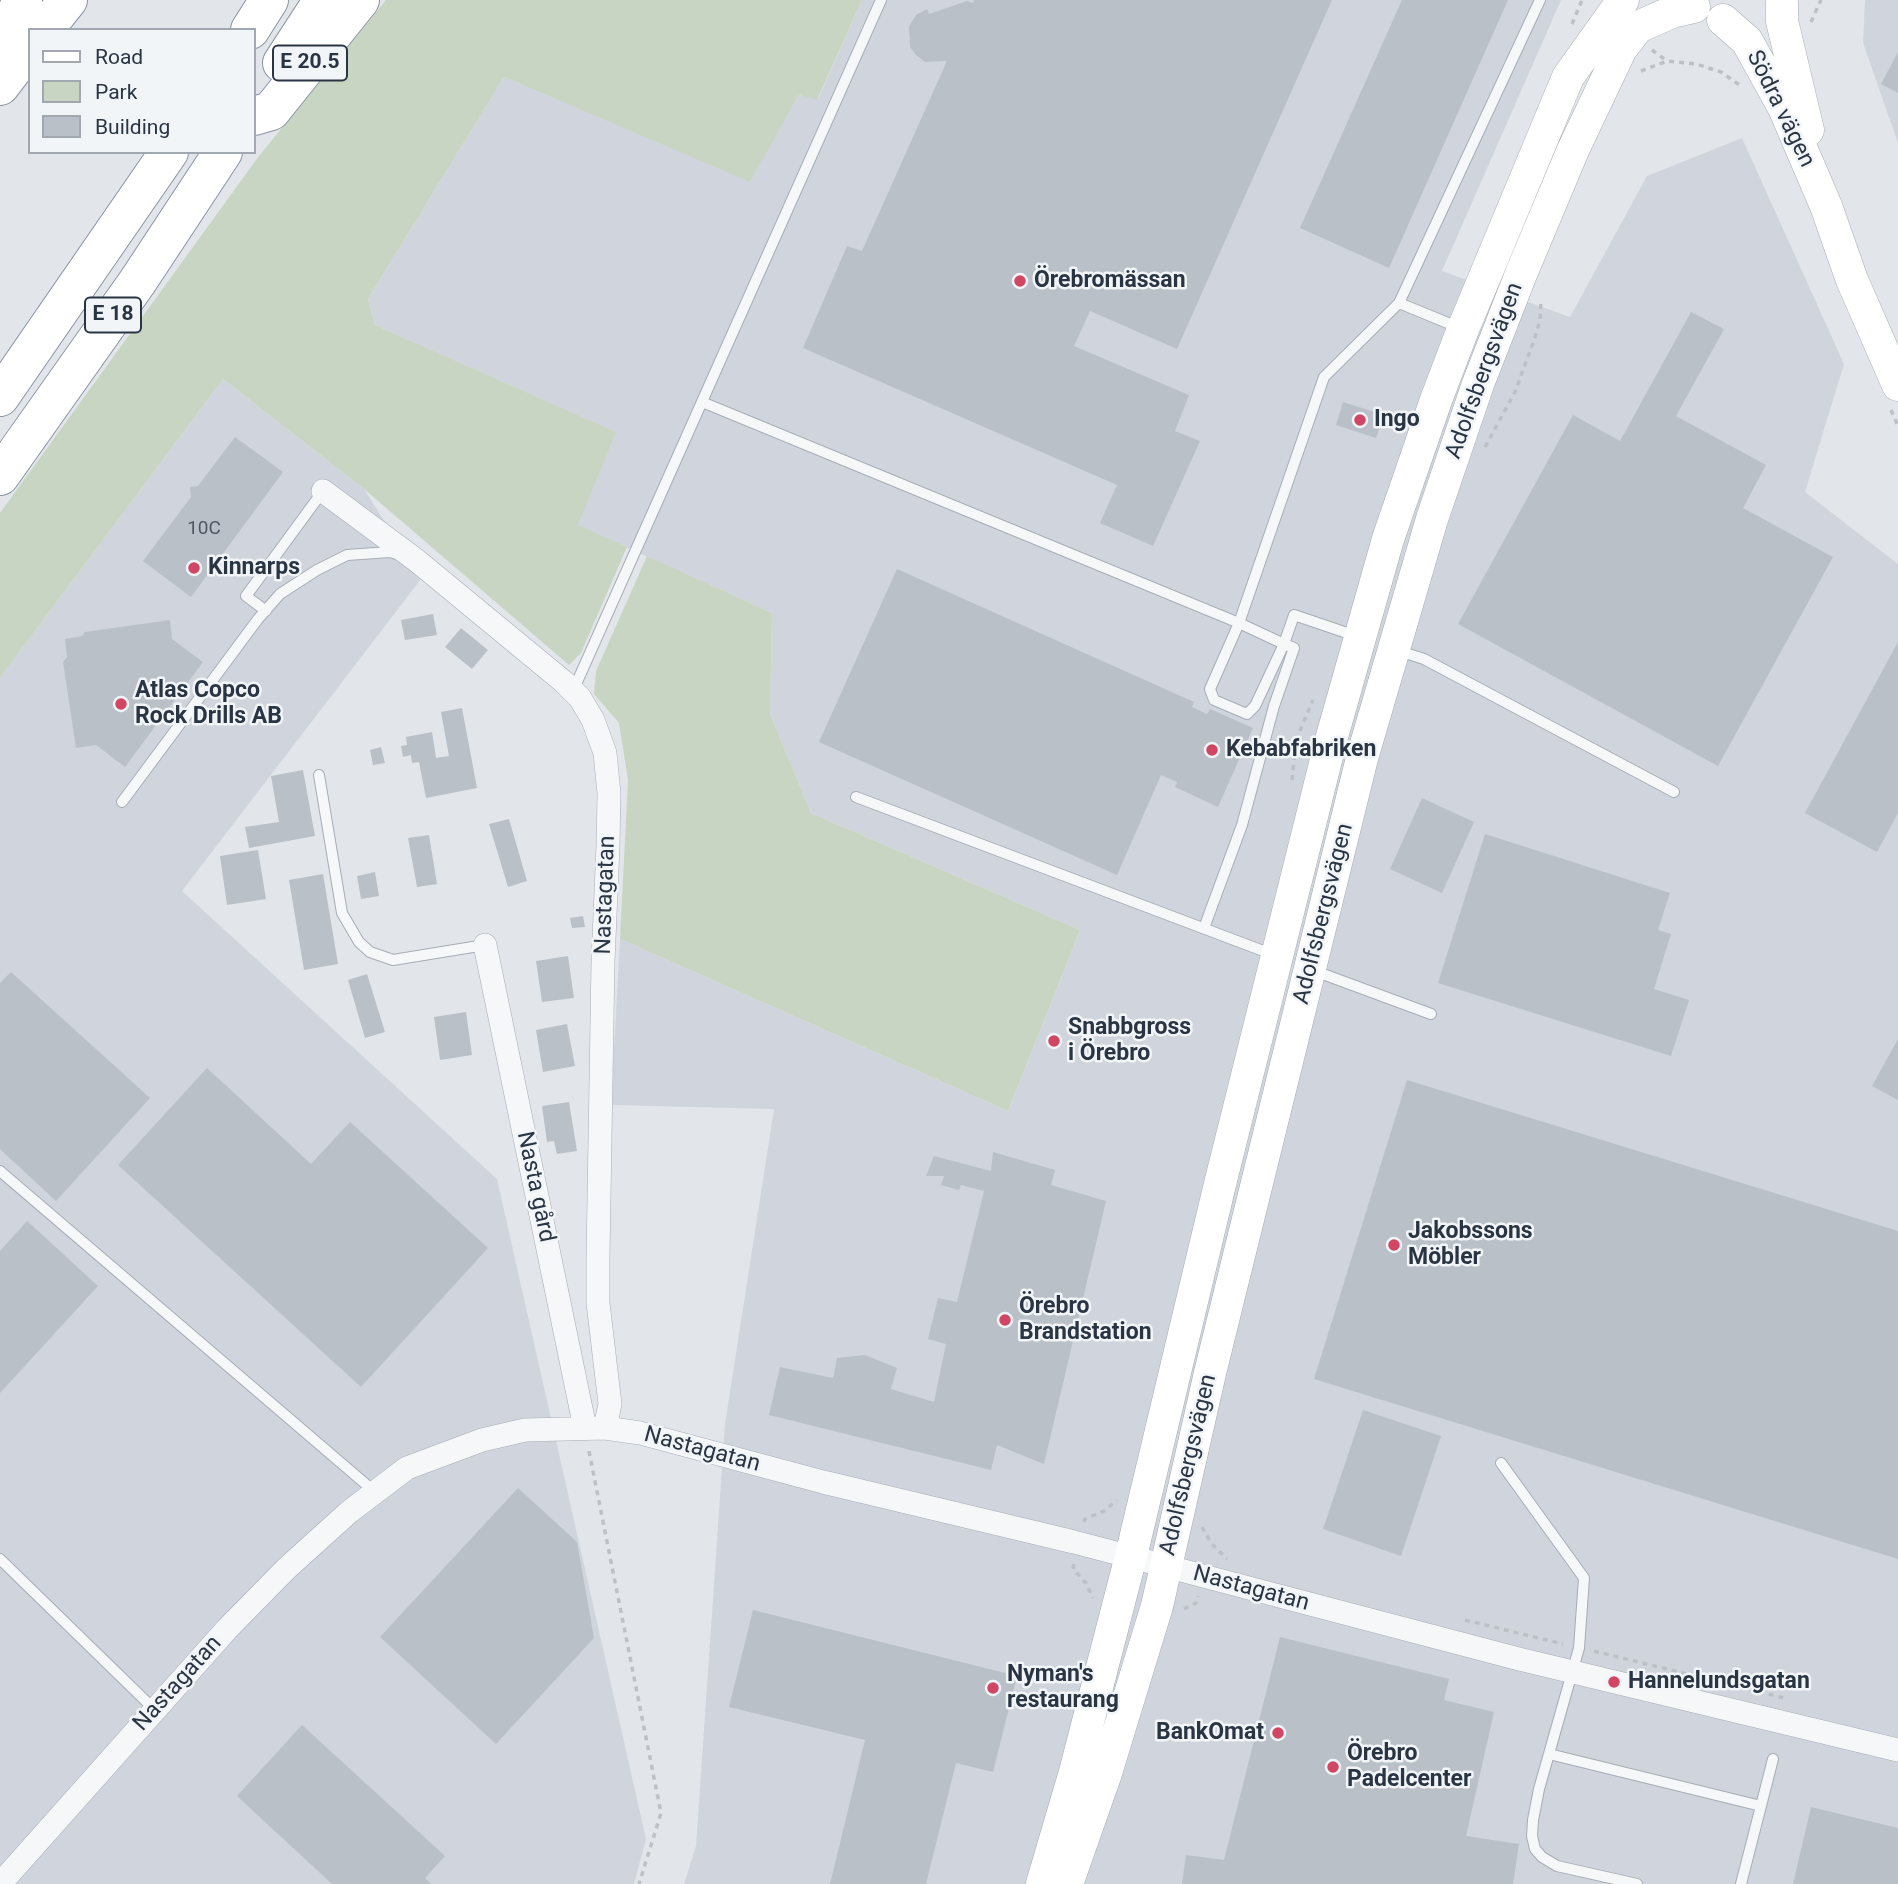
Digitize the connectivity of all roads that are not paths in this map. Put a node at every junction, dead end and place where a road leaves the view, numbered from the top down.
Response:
1 (23, 0) edge
2 (68, 0) edge
3 (269, 0) edge
4 (323, 0) edge
5 (360, 0) edge
6 (881, 0) edge
7 (1540, 0) edge
8 (1623, 0) edge
9 (1783, 1) edge
10 (1701, 7) edge
11 (46, 28) edge
12 (251, 28) edge
13 (0, 41) edge
14 (28, 50) edge
15 (0, 86) edge
16 (256, 103) edge
17 (256, 115) edge
18 (168, 154) edge
19 (222, 154) edge
20 (1826, 206) junction
21 (1399, 303) junction
22 (1463, 329) junction
23 (1494, 342) junction
24 (1898, 385) edge
25 (0, 397) edge
26 (702, 402) junction
27 (0, 476) edge
28 (323, 491) joint
29 (416, 560) junction
30 (266, 611) junction
31 (1239, 623) junction
32 (1359, 636) junction
33 (1284, 644) junction
34 (1393, 649) junction
35 (573, 691) junction
36 (319, 775) dead end
37 (1674, 792) dead end
38 (856, 797) dead end
39 (122, 802) dead end
40 (1203, 928) junction
41 (485, 945) joint
42 (1277, 956) junction
43 (1310, 969) junction
44 (1431, 1014) dead end
45 (0, 1171) edge
46 (595, 1428) junction
47 (1501, 1463) dead end
48 (375, 1492) junction
49 (1131, 1556) junction
50 (0, 1559) edge
51 (1165, 1567) junction
52 (1573, 1672) junction
53 (155, 1710) junction
54 (1898, 1750) edge
55 (1549, 1754) junction
56 (1773, 1759) dead end
57 (1761, 1806) junction
58 (0, 1884) edge
59 (1042, 1884) edge
60 (1067, 1884) edge
61 (1637, 1884) edge
62 (1741, 1884) edge

1 - 13 highway
2 - 11 highway
3 - 12 highway
4 - 16 highway
5 - 17 highway, E 20.5
6 - 26 lane
7 - 21 lane
8 - 22 main road, Adolfsbergsvägen
9 - 10 main road, Adolfsbergsvägen
9 - 20 main road, Södra vägen
10 - 20 main road, Södra vägen
10 - 23 main road, Adolfsbergsvägen
14 - 15 highway
18 - 25 highway, E 18
19 - 27 highway, E 18
20 - 24 main road, Södra vägen
21 - 22 lane
21 - 31 lane
22 - 23 main road
22 - 32 main road, Adolfsbergsvägen
23 - 34 main road, Adolfsbergsvägen
26 - 31 lane
26 - 35 lane
28 - 29 street, Nastagatan
28 - 30 lane
29 - 30 lane
29 - 35 street, Nastagatan
30 - 39 lane
31 - 33 lane
31 - 33 lane
32 - 33 lane
32 - 34 main road
32 - 42 main road, Adolfsbergsvägen
33 - 40 lane
34 - 37 lane
34 - 43 main road, Adolfsbergsvägen
35 - 46 street, Nastagatan
36 - 41 lane
38 - 40 lane
40 - 42 lane
41 - 46 street, Nasta gård
42 - 43 main road
42 - 49 main road, Adolfsbergsvägen
43 - 44 lane
43 - 51 main road, Adolfsbergsvägen
45 - 48 lane
46 - 48 street, Nastagatan
46 - 49 street, Nastagatan
47 - 52 lane
48 - 53 street, Nastagatan
49 - 51 street, Nastagatan
49 - 59 main road, Adolfsbergsvägen
50 - 53 lane
51 - 52 street, Nastagatan
51 - 60 main road, Adolfsbergsvägen
52 - 54 street, Nastagatan
52 - 55 lane
53 - 58 street, Nastagatan
55 - 57 lane
55 - 61 lane
56 - 57 lane
57 - 62 lane

